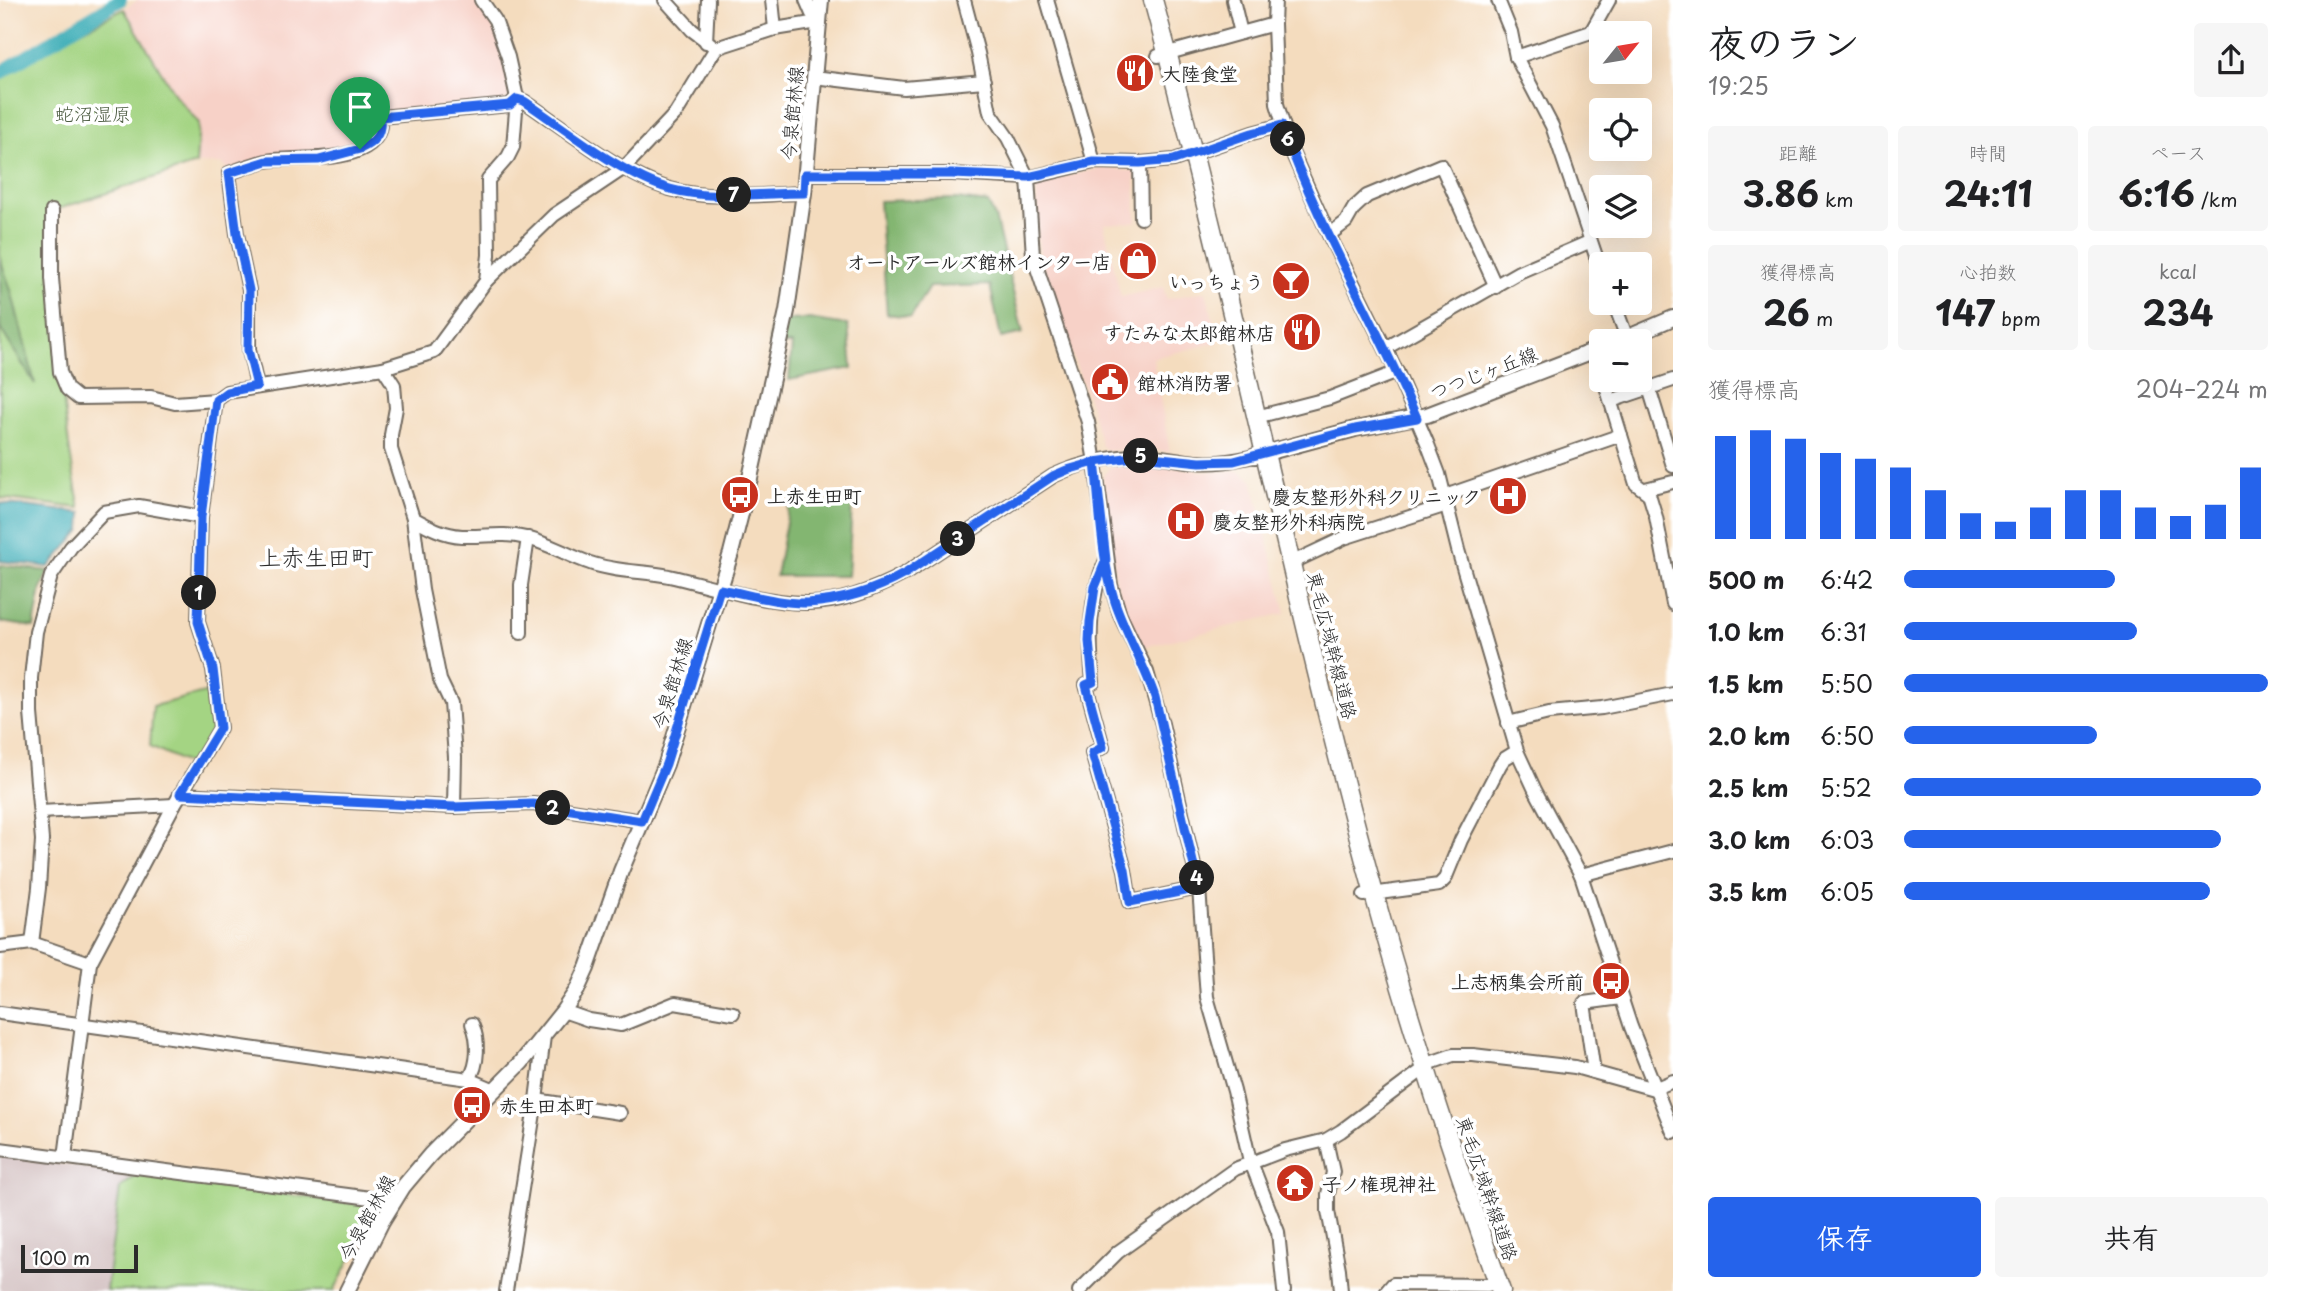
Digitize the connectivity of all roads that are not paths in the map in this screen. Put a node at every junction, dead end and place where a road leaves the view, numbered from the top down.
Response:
1 (481, 0) edge
2 (665, 0) edge
3 (708, 0) edge
4 (772, 0) edge
5 (806, 0) edge
6 (821, 0) edge
7 (964, 0) edge
8 (1047, 0) edge
9 (1142, 0) edge
10 (1153, 0) edge
11 (1233, 0) edge
12 (1275, 0) edge
13 (1498, 0) edge
14 (1609, 0) edge
15 (819, 19) junction
16 (1274, 24) junction
17 (775, 29) junction
18 (1241, 33) junction
19 (711, 45) junction
20 (1162, 55) junction
21 (1516, 57) junction
22 (814, 77) junction
23 (984, 81) junction
24 (517, 99) junction
25 (1282, 125) junction
26 (1188, 155) junction
27 (1094, 162) junction
28 (1140, 163) junction
29 (624, 168) junction
30 (805, 174) junction
31 (1028, 177) junction
32 (804, 193) junction
33 (52, 211) dead end
34 (1141, 218) dead end
35 (1329, 235) junction
36 (1590, 242) junction
37 (1594, 252) edge
38 (486, 281) junction
39 (1496, 287) junction
40 (1673, 318) edge
41 (1648, 329) edge
42 (1386, 348) junction
43 (1589, 352) edge
44 (383, 368) junction
45 (1397, 372) junction
46 (1673, 380) edge
47 (257, 386) junction
48 (1652, 387) edge
49 (1608, 392) edge
50 (1637, 392) edge
51 (1650, 392) edge
52 (216, 400) junction
53 (1611, 401) junction
54 (1256, 417) junction
55 (1417, 418) junction
56 (1621, 435) junction
57 (1260, 455) junction
58 (1095, 462) junction
59 (1673, 466) edge
60 (1673, 482) edge
61 (1645, 489) junction
62 (1446, 501) junction
63 (201, 517) junction
64 (413, 518) junction
65 (528, 538) junction
66 (1106, 560) junction
67 (1291, 564) junction
68 (720, 589) junction
69 (1673, 604) edge
70 (521, 634) dead end
71 (1673, 694) edge
72 (1508, 723) junction
73 (1517, 751) junction
74 (177, 800) junction
75 (454, 807) junction
76 (40, 812) junction
77 (642, 821) junction
78 (1673, 851) edge
79 (1581, 875) junction
80 (1199, 888) junction
81 (1369, 894) junction
82 (32, 943) junction
83 (0, 947) edge
84 (90, 964) junction
85 (1621, 998) junction
86 (563, 1011) junction
87 (0, 1013) edge
88 (733, 1013) dead end
89 (471, 1024) dead end
90 (83, 1025) junction
91 (544, 1036) junction
92 (1420, 1070) junction
93 (1594, 1072) junction
94 (469, 1079) junction
95 (1673, 1081) edge
96 (1654, 1089) junction
97 (495, 1090) junction
98 (536, 1100) junction
99 (620, 1113) dead end
100 (1673, 1132) edge
101 (1326, 1140) junction
102 (0, 1149) edge
103 (65, 1157) junction
104 (1252, 1161) junction
105 (391, 1205) junction
106 (1493, 1289) edge
107 (347, 1291) edge
108 (506, 1291) edge
109 (1079, 1291) edge
110 (1284, 1291) edge
111 (1341, 1291) edge
112 (1387, 1291) edge

1 - 24 street
2 - 19 street
3 - 19 street
4 - 17 street
5 - 15 street
6 - 15 main road, 今泉館林線
7 - 23 street
8 - 27 street
9 - 20 highway, 東毛広域幹線道路
10 - 20 highway, 東毛広域幹線道路
11 - 18 street
12 - 16 street
13 - 21 street
14 - 21 street
15 - 17 street
15 - 22 main road, 今泉館林線
16 - 18 street
16 - 25 street
17 - 19 street
18 - 20 street
19 - 29 street
20 - 26 highway, 東毛広域幹線道路
21 - 36 street
22 - 23 street
22 - 30 main road, 今泉館林線
23 - 31 street
24 - 29 street
24 - 38 street
24 - 47 street
25 - 26 street
25 - 35 street
26 - 28 street
26 - 54 highway, 東毛広域幹線道路
26 - 57 highway, 東毛広域幹線道路
27 - 28 street
27 - 31 street
28 - 34 street
29 - 32 street
29 - 38 street
30 - 31 street
30 - 32 main road, 今泉館林線
31 - 58 street
32 - 68 main road, 今泉館林線
33 - 52 street
35 - 39 street
35 - 42 street
36 - 37 street
36 - 39 street
38 - 44 street
39 - 42 street
40 - 41 main road
42 - 45 street
43 - 55 main road, つつじヶ丘線
44 - 47 street
44 - 64 street
45 - 54 street
45 - 55 street
46 - 48 street
47 - 52 street
49 - 53 street
50 - 53 street
51 - 59 street
52 - 63 street
53 - 56 street
54 - 57 highway, 東毛広域幹線道路
55 - 57 main road, つつじヶ丘線
55 - 62 street
56 - 61 street
56 - 62 street
57 - 58 street
57 - 67 highway, 東毛広域幹線道路
57 - 81 highway, 東毛広域幹線道路
58 - 66 street
58 - 68 street
60 - 61 street
61 - 69 street
62 - 67 street
62 - 72 street
63 - 74 street
63 - 76 street
64 - 65 street
64 - 75 street
65 - 68 street
65 - 70 street
66 - 80 street
66 - 80 street
67 - 81 highway, 東毛広域幹線道路
68 - 77 main road, 今泉館林線
71 - 72 street
72 - 73 street
73 - 79 street
73 - 81 street
74 - 75 street
74 - 76 street
74 - 84 street
75 - 77 street
76 - 82 street
77 - 86 main road, 今泉館林線
78 - 79 street
79 - 85 street
80 - 104 street
81 - 92 highway, 東毛広域幹線道路
82 - 83 street
82 - 84 street
84 - 90 street
85 - 93 street
85 - 96 street
86 - 88 street
86 - 91 main road, 今泉館林線
87 - 90 street
89 - 94 street
90 - 94 street
90 - 103 street
91 - 97 main road, 今泉館林線
91 - 98 street
92 - 93 street
92 - 101 street
92 - 106 highway, 東毛広域幹線道路
93 - 96 street
94 - 97 street
95 - 96 street
96 - 100 street
97 - 105 main road, 今泉館林線
98 - 99 street
98 - 108 street
101 - 104 street
101 - 111 street
102 - 103 street
103 - 105 street
104 - 109 street
104 - 110 street
105 - 107 main road, 今泉館林線
106 - 112 street

